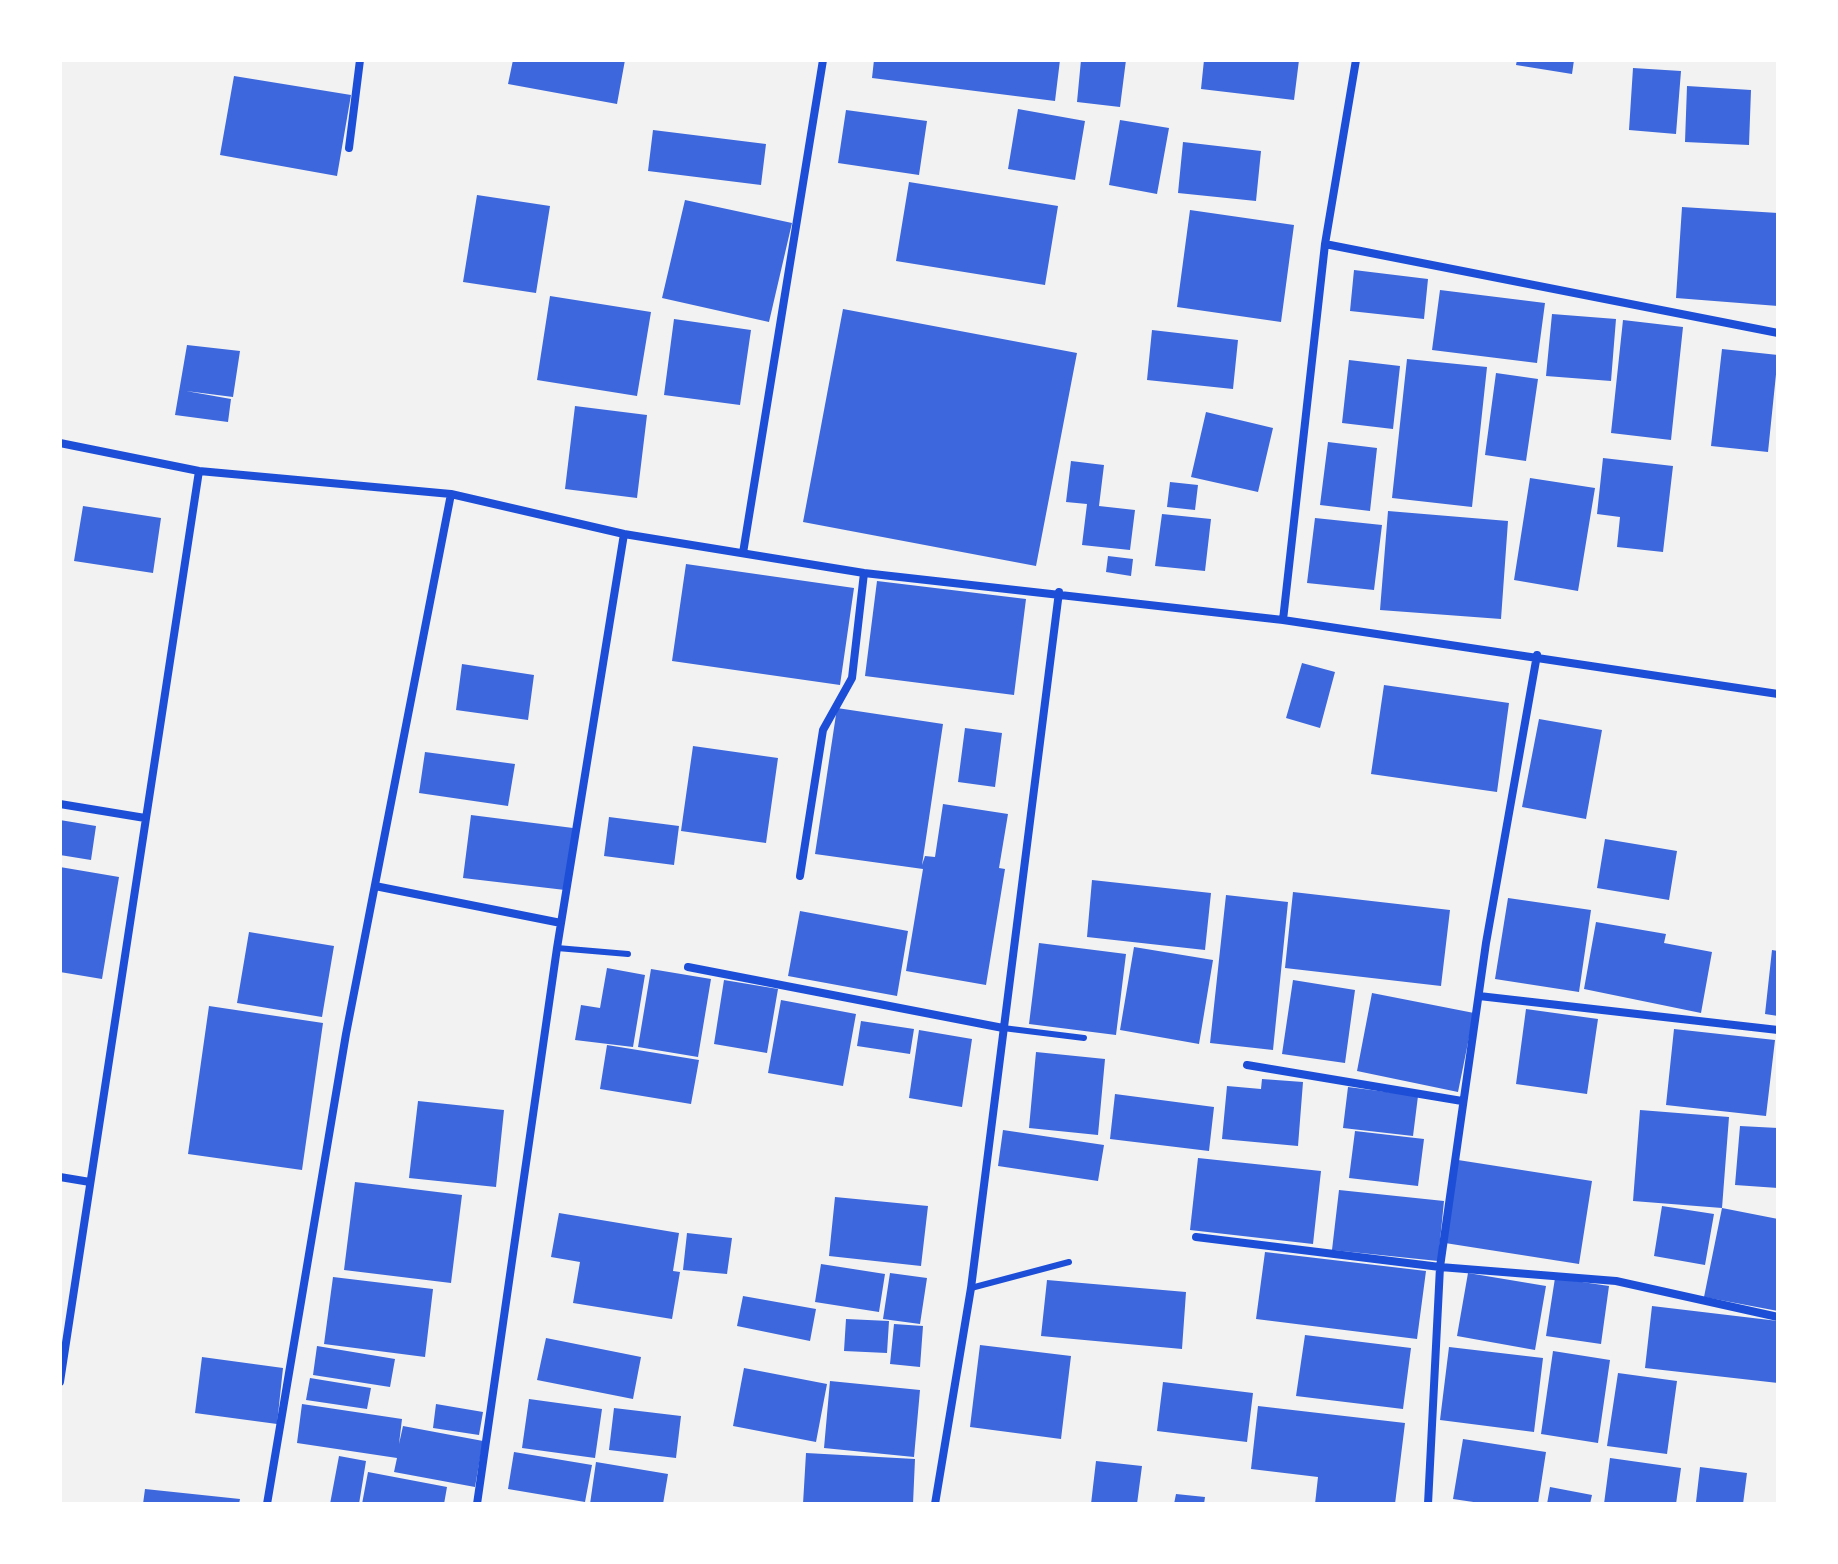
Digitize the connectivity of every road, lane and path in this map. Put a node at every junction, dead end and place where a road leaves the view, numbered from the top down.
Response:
1 (360, 60) edge
2 (823, 60) edge
3 (1356, 60) edge
4 (349, 148) dead end
5 (1325, 244) junction
6 (1778, 333) edge
7 (60, 443) edge
8 (199, 471) junction
9 (451, 494) junction
10 (624, 534) junction
11 (743, 553) junction
12 (864, 573) junction
13 (1059, 592) junction
14 (1283, 620) junction
15 (1537, 655) junction
16 (1778, 694) edge
17 (60, 804) edge
18 (145, 818) junction
19 (800, 876) dead end
20 (375, 886) junction
21 (561, 923) junction
22 (557, 948) junction
23 (628, 954) dead end
24 (688, 967) dead end
25 (1479, 996) junction
26 (1003, 1028) junction
27 (1778, 1030) edge
28 (1084, 1038) dead end
29 (1247, 1065) dead end
30 (1462, 1101) junction
31 (60, 1177) edge
32 (90, 1182) junction
33 (1196, 1237) dead end
34 (1069, 1262) dead end
35 (1440, 1267) junction
36 (971, 1288) junction
37 (1778, 1317) edge
38 (60, 1382) edge
39 (267, 1504) edge
40 (477, 1504) edge
41 (935, 1504) edge
42 (1428, 1504) edge

1 - 4 street
2 - 11 street
3 - 5 street
5 - 6 street
5 - 14 street
7 - 8 street
8 - 9 street
8 - 18 street
9 - 10 street
9 - 20 street
10 - 11 street
10 - 21 street
11 - 12 street
12 - 13 street
12 - 19 street
13 - 14 street
13 - 26 street
14 - 15 street
15 - 16 street
15 - 25 street
17 - 18 street
18 - 32 street
20 - 21 street
20 - 39 street
21 - 22 street
22 - 23 lane
22 - 40 street
24 - 26 street
25 - 27 street
25 - 30 street
26 - 28 lane
26 - 36 street
29 - 30 street
30 - 35 street
31 - 32 street
32 - 38 street
33 - 35 street
34 - 36 lane
35 - 37 street
35 - 42 street
36 - 41 street

